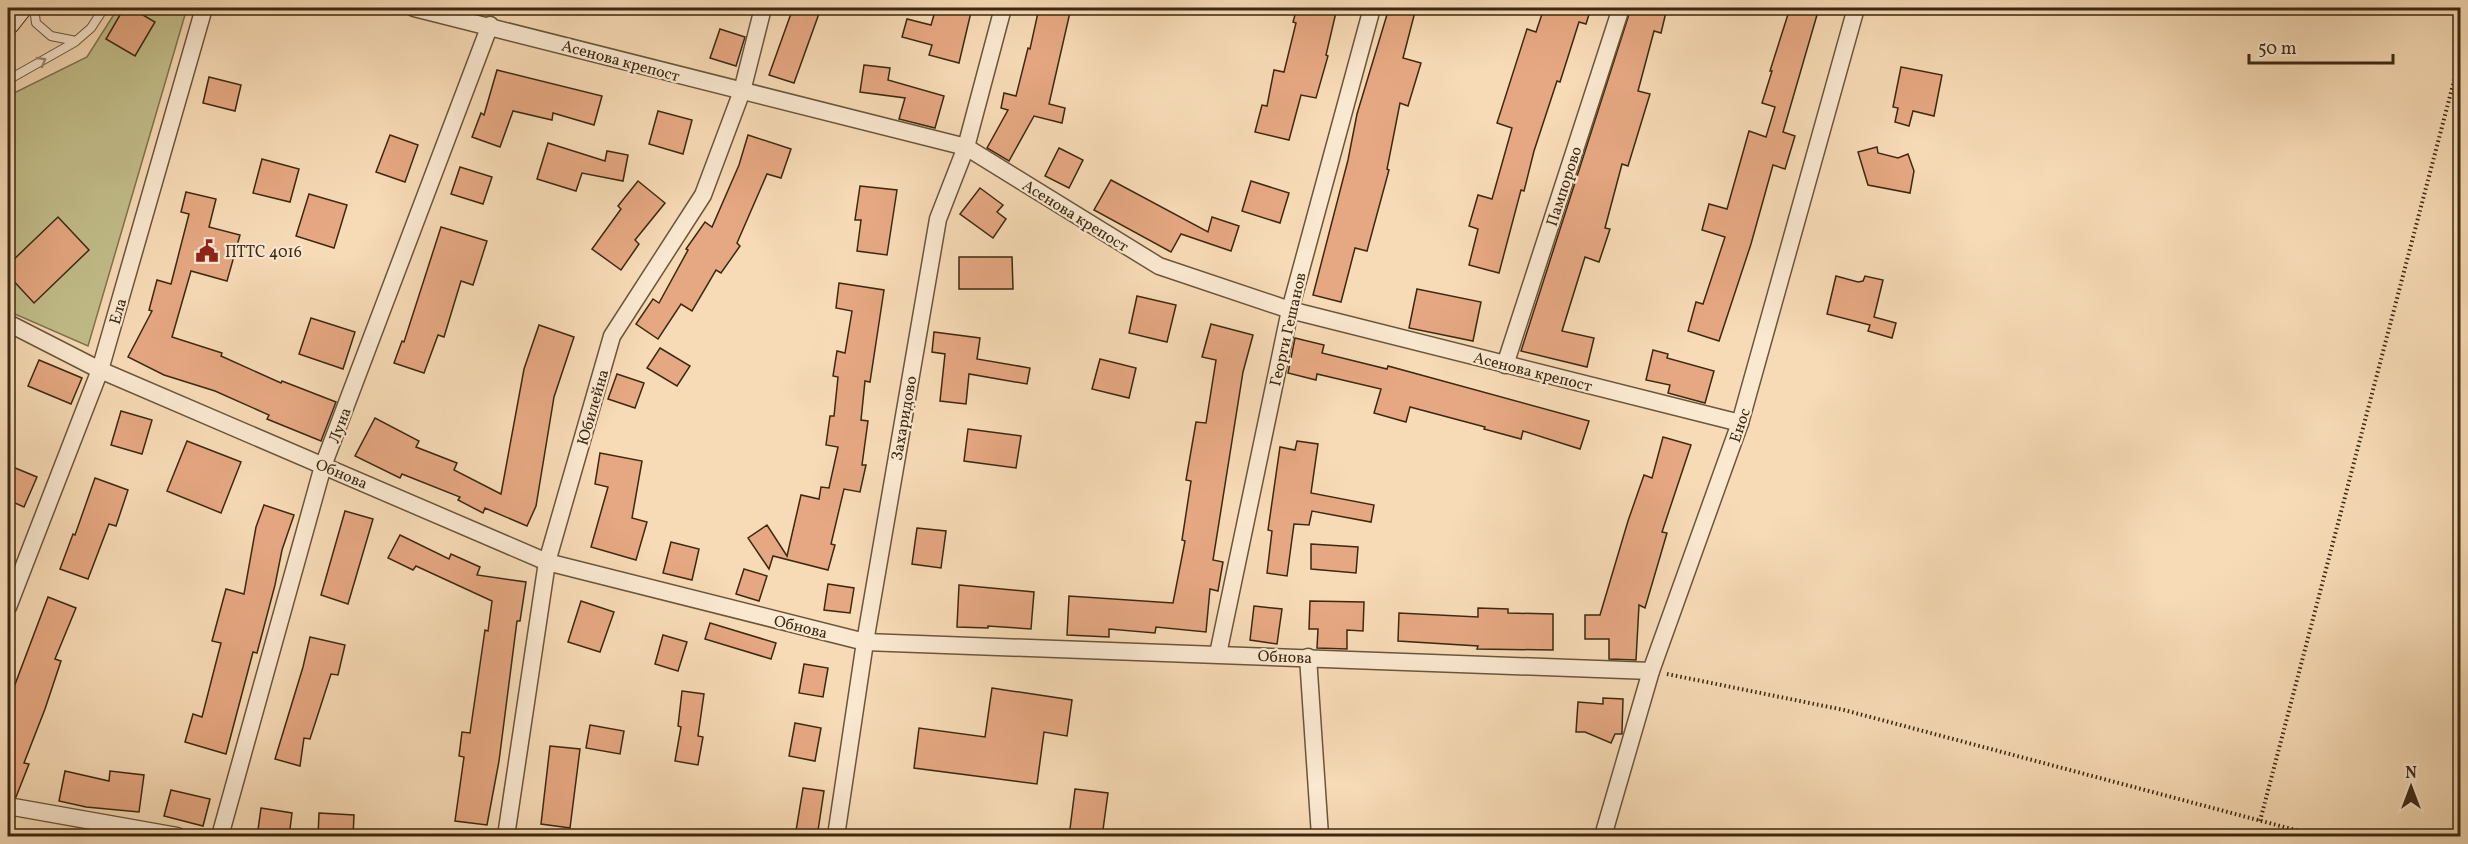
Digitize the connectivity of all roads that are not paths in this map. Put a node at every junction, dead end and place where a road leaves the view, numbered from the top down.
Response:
1 (20, 8) edge
2 (34, 8) edge
3 (104, 8) edge
4 (204, 8) edge
5 (414, 8) edge
6 (763, 8) edge
7 (1003, 8) edge
8 (1372, 8) edge
9 (1621, 8) edge
10 (1856, 8) edge
11 (8, 22) edge
12 (490, 25) junction
13 (76, 41) junction
14 (8, 80) edge
15 (742, 92) junction
16 (966, 147) junction
17 (1290, 310) junction
18 (8, 323) edge
19 (1505, 365) junction
20 (100, 370) junction
21 (1740, 423) junction
22 (323, 466) junction
23 (547, 562) junction
24 (8, 607) edge
25 (865, 642) junction
26 (1218, 654) junction
27 (1308, 657) junction
28 (1652, 671) junction
29 (8, 806) edge
30 (177, 837) edge
31 (220, 837) edge
32 (506, 837) edge
33 (836, 837) edge
34 (1320, 837) edge
35 (1604, 837) edge

1 - 11 main road
2 - 13 lane
3 - 13 lane
4 - 20 street, Ела
5 - 12 street, Асенова крепост
6 - 15 street, Юбилейна
7 - 16 street, Захаридово
8 - 17 street, Георги Гешанов
9 - 19 street, Пампорово
10 - 21 street, Енос
12 - 15 street, Асенова крепост
12 - 22 street, Луна
14 -> 13 lane
15 - 16 street, Асенова крепост
15 - 23 street, Юбилейна
16 - 17 street, Асенова крепост
16 - 25 street, Захаридово
17 - 19 street, Асенова крепост
17 - 26 street, Георги Гешанов
18 - 20 street, Обнова
19 - 21 street, Асенова крепост
20 - 22 street, Обнова
20 - 24 street, Ела
21 - 28 street, Енос
22 - 23 street, Обнова
22 - 31 street, Луна
23 - 25 street, Обнова
23 - 32 street, Юбилейна
25 - 26 street, Обнова
25 - 33 street, Захаридово
26 - 27 street, Обнова
27 - 28 street, Обнова
27 - 34 street
28 - 35 street, Енос
29 - 30 street

